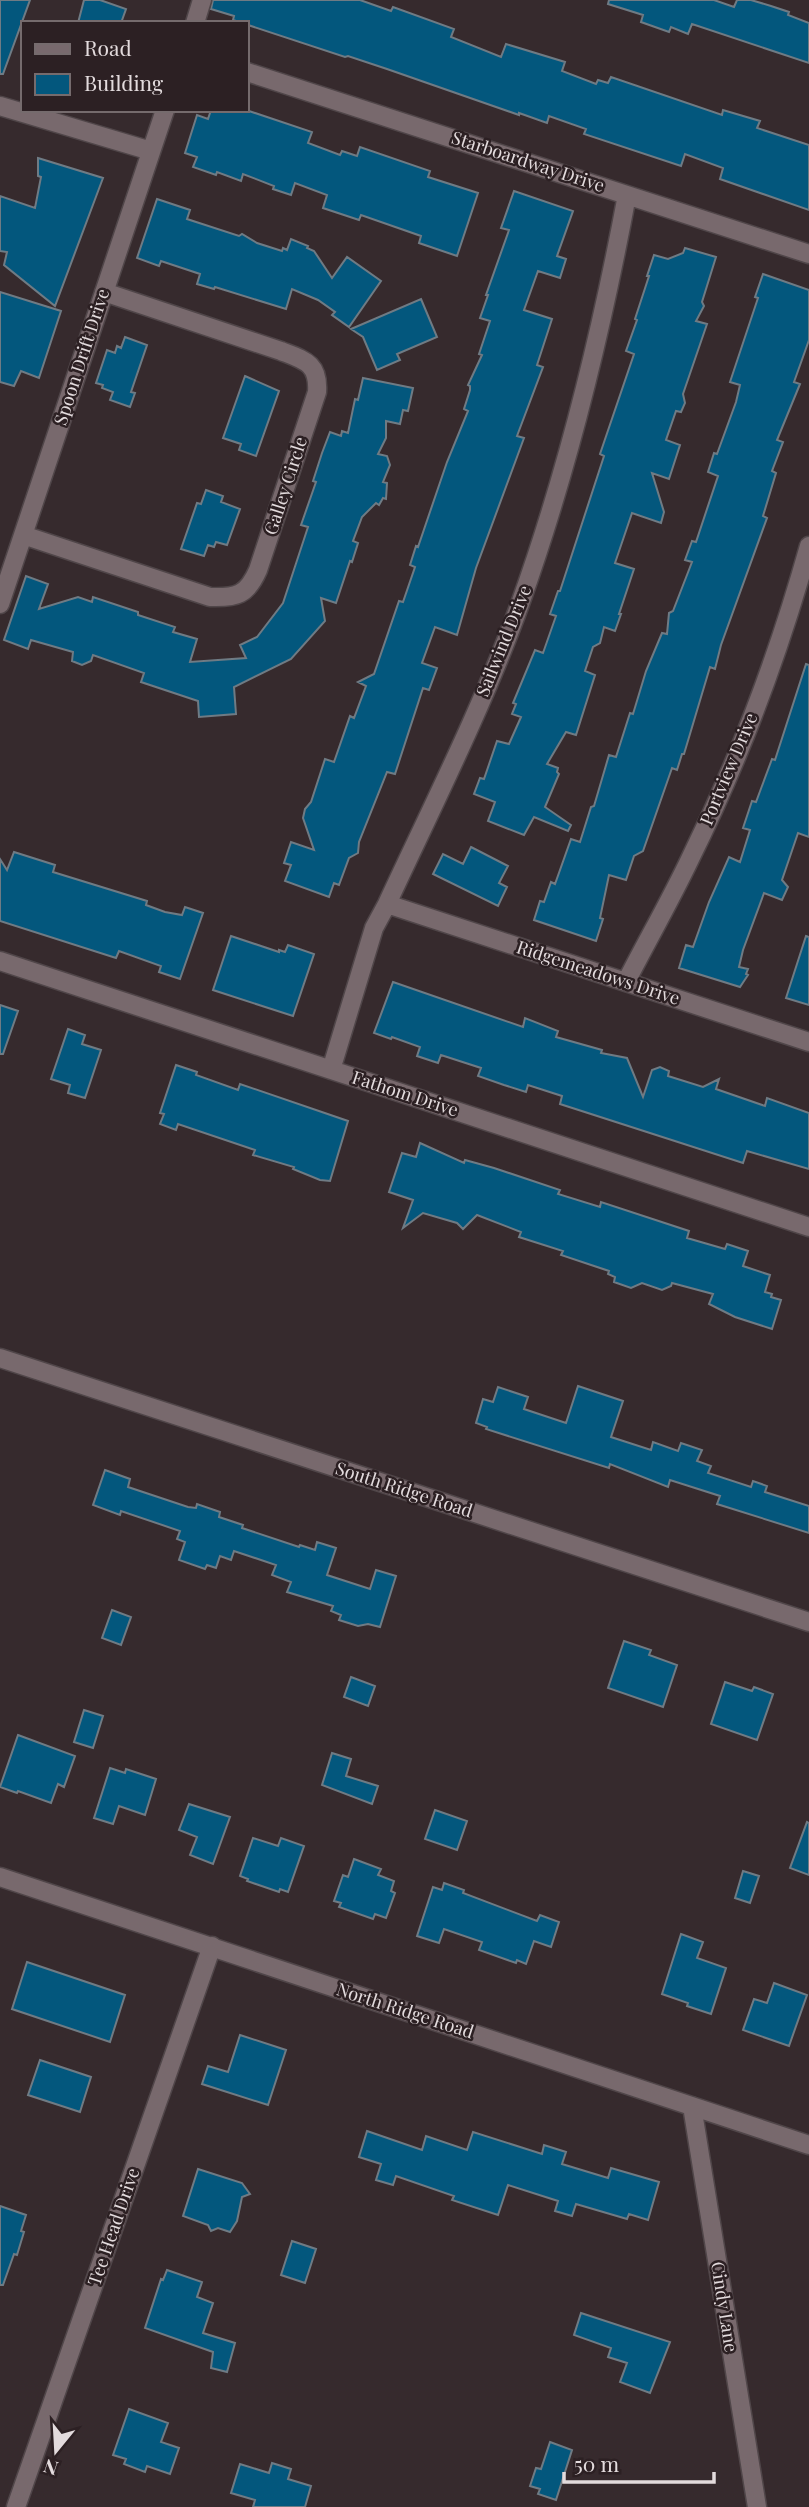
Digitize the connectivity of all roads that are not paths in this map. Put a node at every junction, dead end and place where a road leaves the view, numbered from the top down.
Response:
1 (202, 0) edge
2 (195, 21) edge
3 (248, 72) edge
4 (0, 106) edge
5 (164, 112) edge
6 (151, 151) junction
7 (627, 195) junction
8 (809, 254) edge
9 (104, 292) junction
10 (23, 535) junction
11 (809, 546) edge
12 (0, 604) edge
13 (387, 904) junction
14 (0, 961) edge
15 (626, 982) junction
16 (809, 1042) edge
17 (331, 1070) junction
18 (809, 1227) edge
19 (0, 1358) edge
20 (809, 1622) edge
21 (0, 1877) edge
22 (212, 1946) junction
23 (692, 2106) junction
24 (809, 2146) edge
25 (16, 2507) edge
26 (757, 2507) edge

1 - 2 street
3 - 7 street, Starboardway Drive
4 - 6 street
5 - 6 street, Spoon Drift Drive
6 - 9 street, Spoon Drift Drive
7 - 8 street, Starboardway Drive
7 - 13 street, Sailwind Drive
9 - 10 street, Spoon Drift Drive
9 - 10 street, Galley Circle
10 - 12 street, Spoon Drift Drive
11 - 15 street, Portview Drive
13 - 15 street, Ridgemeadows Drive
13 - 17 street, Sailwind Drive
14 - 17 street, Fathom Drive
15 - 16 street, Ridgemeadows Drive
17 - 18 street, Fathom Drive
19 - 20 street, South Ridge Road
21 - 22 street, North Ridge Road
22 - 23 street, North Ridge Road
22 - 25 street, Tee Head Drive
23 - 24 street, North Ridge Road
23 - 26 street, Cindy Lane

